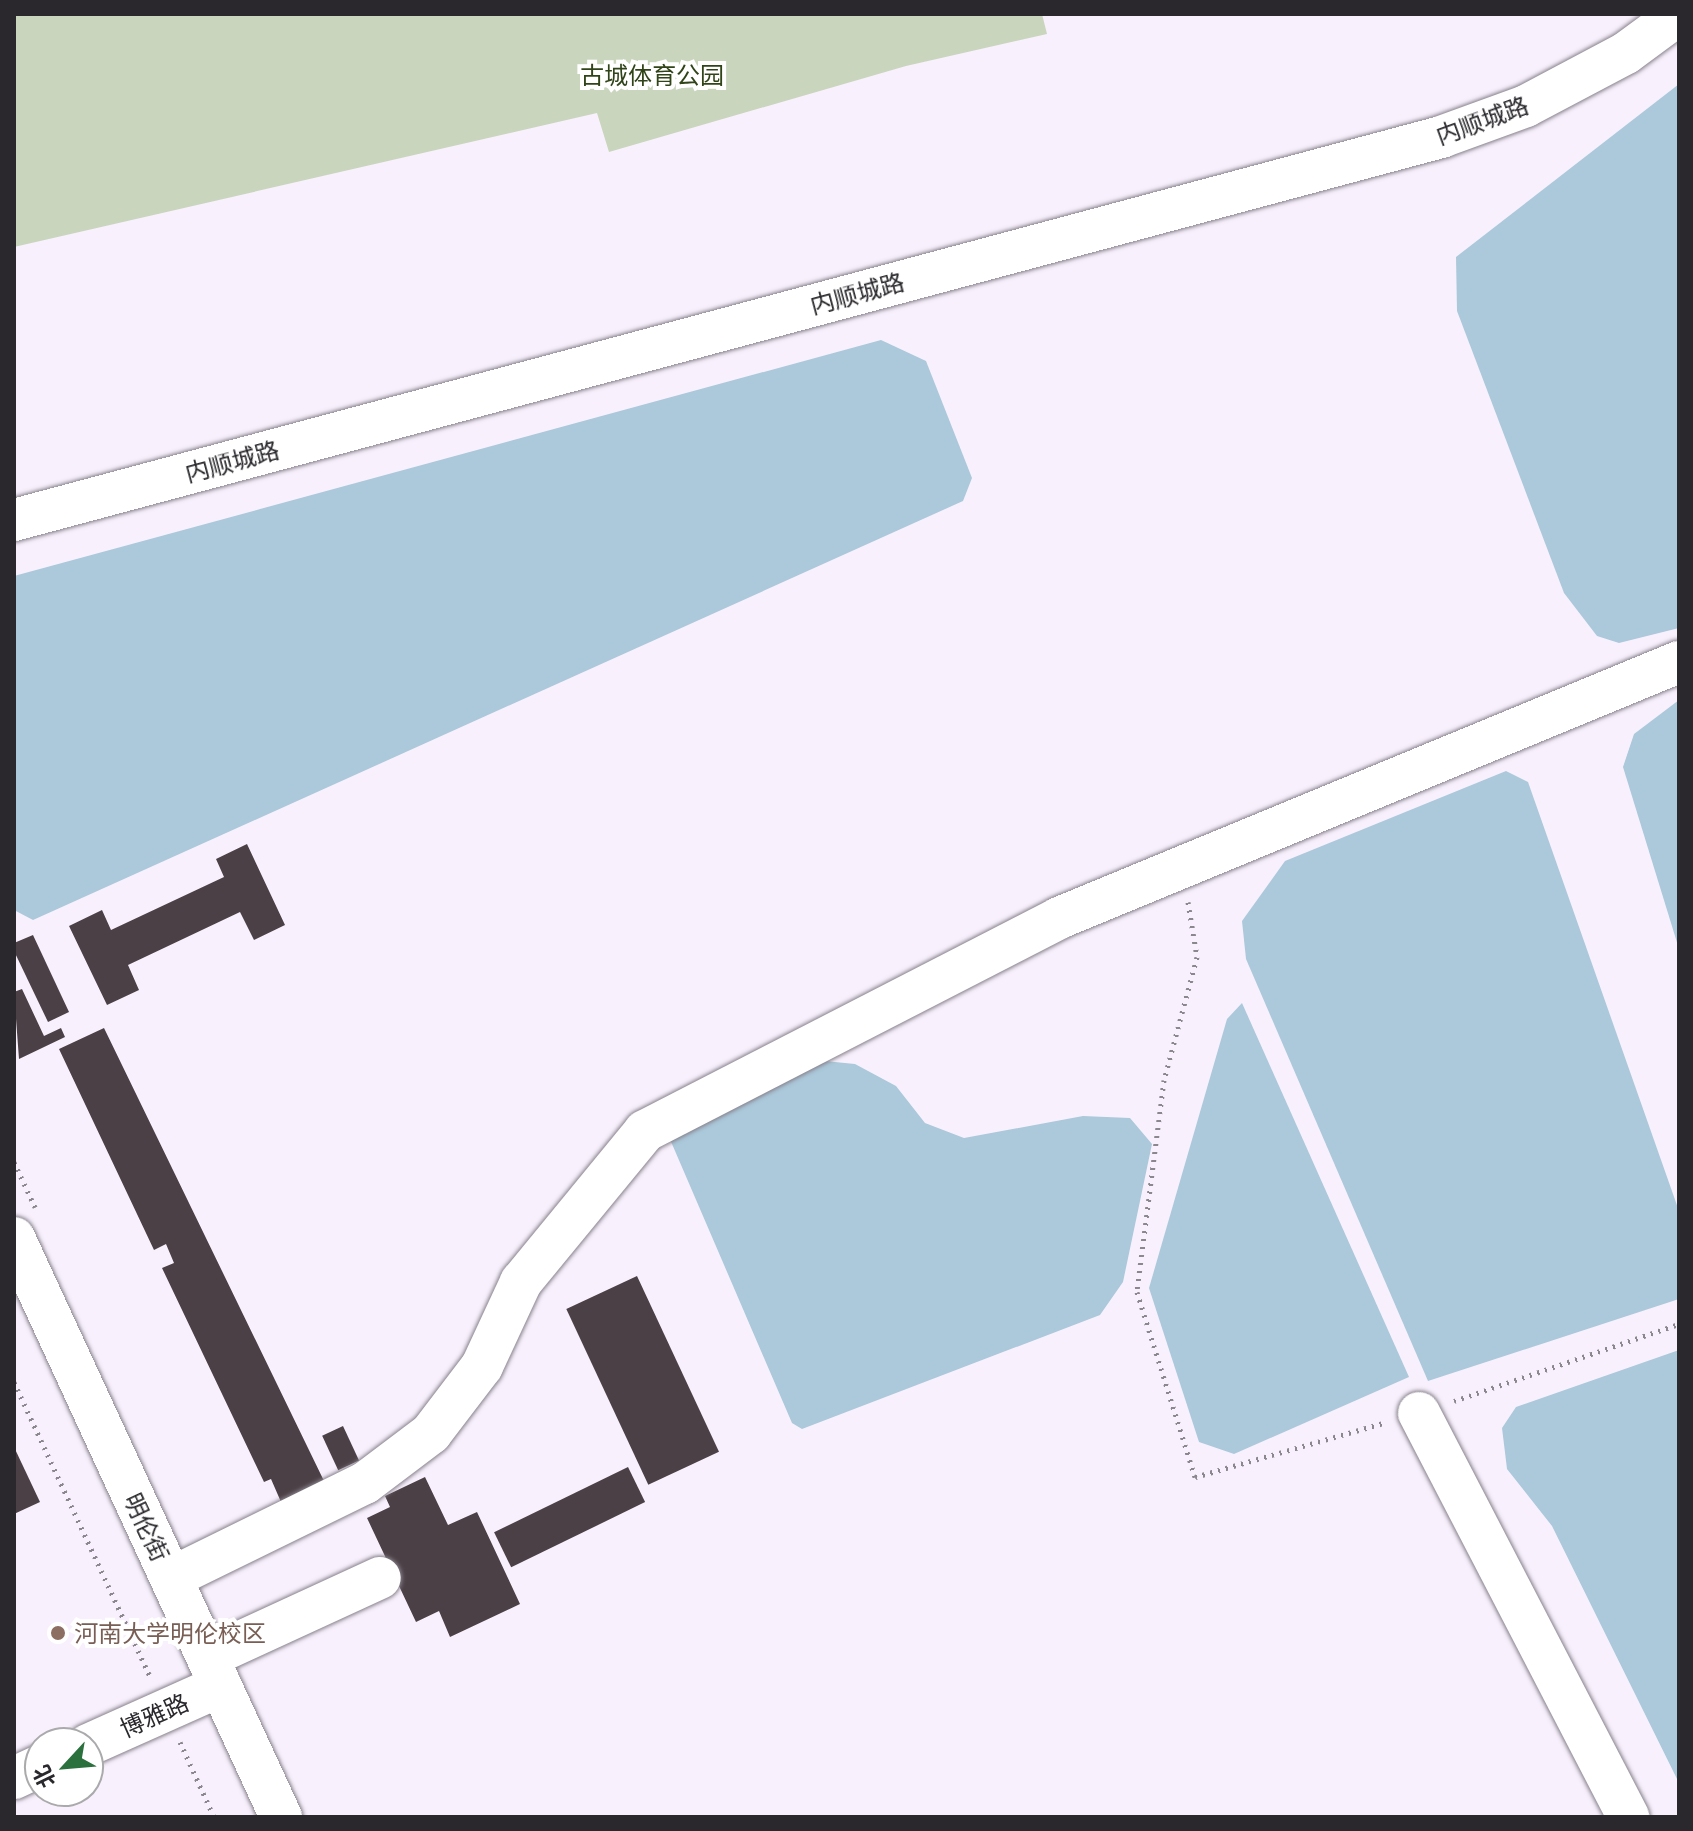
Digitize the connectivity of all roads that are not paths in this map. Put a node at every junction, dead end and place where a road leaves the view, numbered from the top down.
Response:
1 (1679, 14) edge
2 (14, 520) edge
3 (1679, 662) edge
4 (14, 1238) edge
5 (14, 1307) edge
6 (1419, 1413) road end
7 (171, 1578) junction
8 (380, 1578) dead end
9 (197, 1688) junction
10 (104, 1737) edge
11 (250, 1817) edge
12 (281, 1817) edge
13 (1628, 1817) edge

1 - 2 street, 内顺城路
3 - 7 street
4 - 7 street, 明伦街
5 - 9 street, 明伦街
6 - 13 street
7 - 9 street, 明伦街
8 - 9 street, 博雅路
9 - 10 street, 博雅路
9 - 11 street, 明伦街
9 - 12 street, 明伦街

